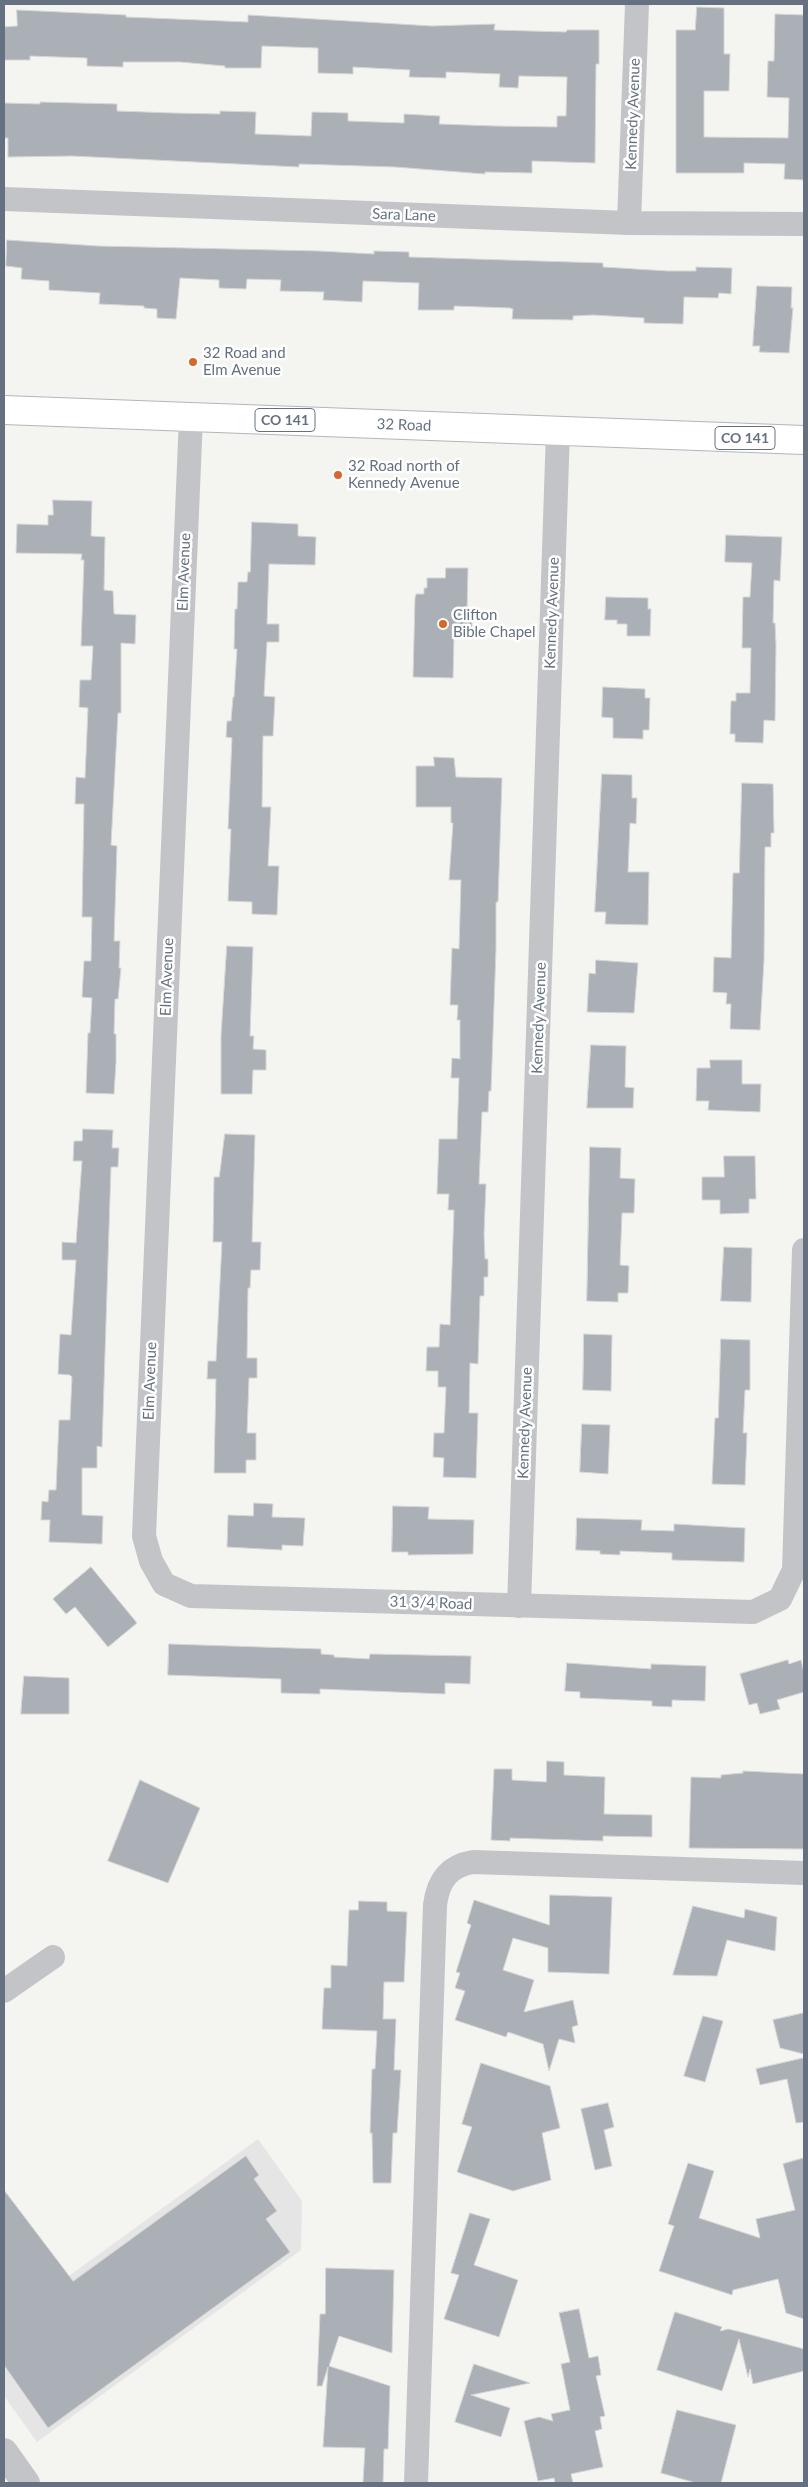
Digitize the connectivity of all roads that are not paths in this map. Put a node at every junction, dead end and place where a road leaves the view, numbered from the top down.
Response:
1 (637, 4) edge
2 (4, 199) edge
3 (629, 223) junction
4 (804, 224) edge
5 (4, 410) edge
6 (191, 417) junction
7 (558, 430) junction
8 (804, 440) edge
9 (804, 1250) edge
10 (144, 1536) joint
11 (520, 1606) junction
12 (804, 1873) edge
13 (53, 1957) dead end
14 (4, 1991) edge
15 (4, 2452) edge
16 (26, 2483) edge
17 (416, 2483) edge

1 - 3 street, Kennedy Avenue
2 - 3 street, Sara Lane
3 - 4 street, Sara Lane
5 - 6 main road, 32 Road / CO 141
6 - 7 main road, 32 Road / CO 141
6 - 10 street, Elm Avenue
7 - 8 main road, 32 Road / CO 141
7 - 11 street, Kennedy Avenue
9 - 11 street, 31 3/4 Road
10 - 11 street, 31 3/4 Road
12 - 17 street
13 - 14 street
15 - 16 street

